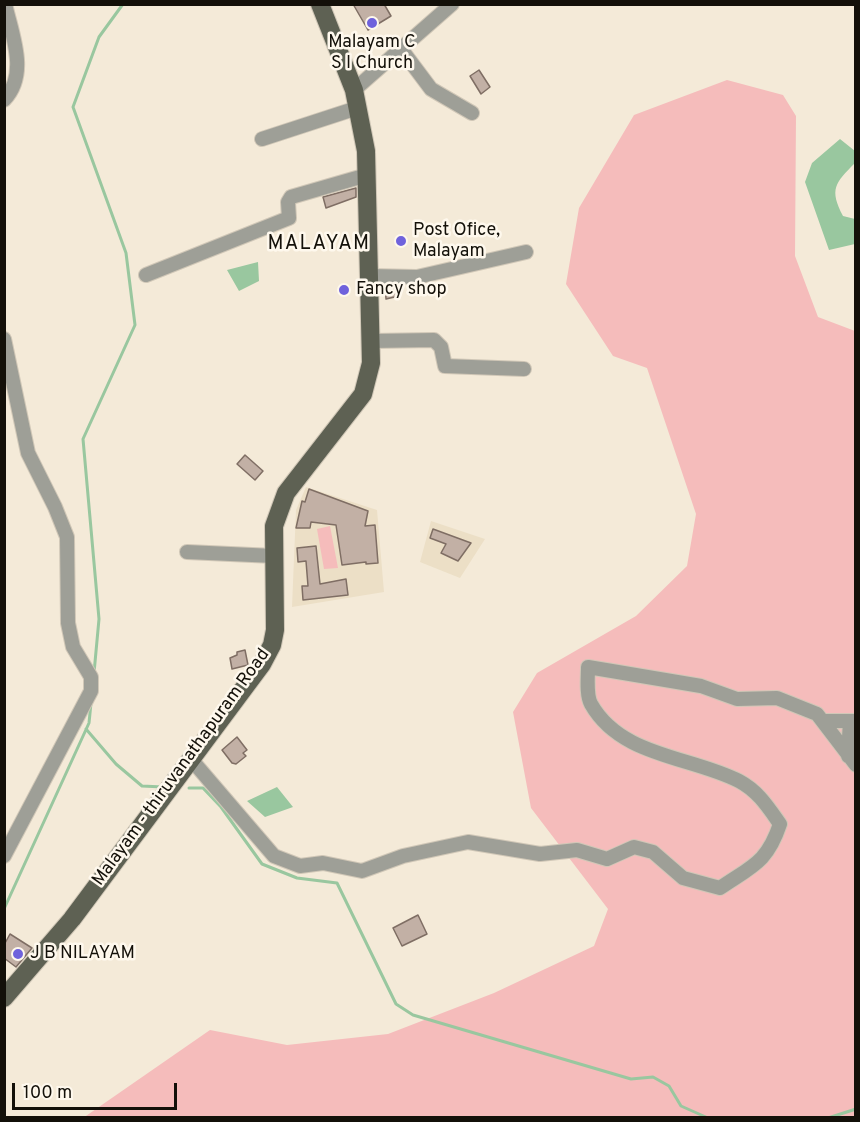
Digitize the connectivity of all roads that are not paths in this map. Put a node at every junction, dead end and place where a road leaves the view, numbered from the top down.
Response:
1 (5, 4) edge
2 (320, 4) edge
3 (452, 4) edge
4 (401, 49) junction
5 (355, 99) junction
6 (4, 100) edge
7 (472, 112) dead end
8 (262, 139) dead end
9 (367, 175) junction
10 (526, 252) dead end
11 (146, 275) dead end
12 (369, 276) junction
13 (4, 339) edge
14 (371, 341) junction
15 (524, 369) dead end
16 (187, 552) dead end
17 (274, 556) junction
18 (853, 721) edge
19 (822, 722) junction
20 (190, 758) junction
21 (852, 761) edge
22 (4, 856) edge
23 (4, 998) edge

1 - 6 street
2 - 5 main road, Malayam - thiruvanathapuram Road
3 - 4 street
4 - 5 street
4 - 7 street
5 - 8 street
5 - 9 main road, Malayam - thiruvanathapuram Road
9 - 11 street
9 - 12 main road, Malayam - thiruvanathapuram Road
10 - 12 street
12 - 14 main road, Malayam - thiruvanathapuram Road
13 - 22 street
14 - 15 street
14 - 17 main road, Malayam - thiruvanathapuram Road
16 - 17 street
17 - 20 main road, Malayam - thiruvanathapuram Road
18 - 19 street
18 - 21 street
19 - 20 street
19 - 21 street
20 - 23 main road, Malayam - thiruvanathapuram Road

